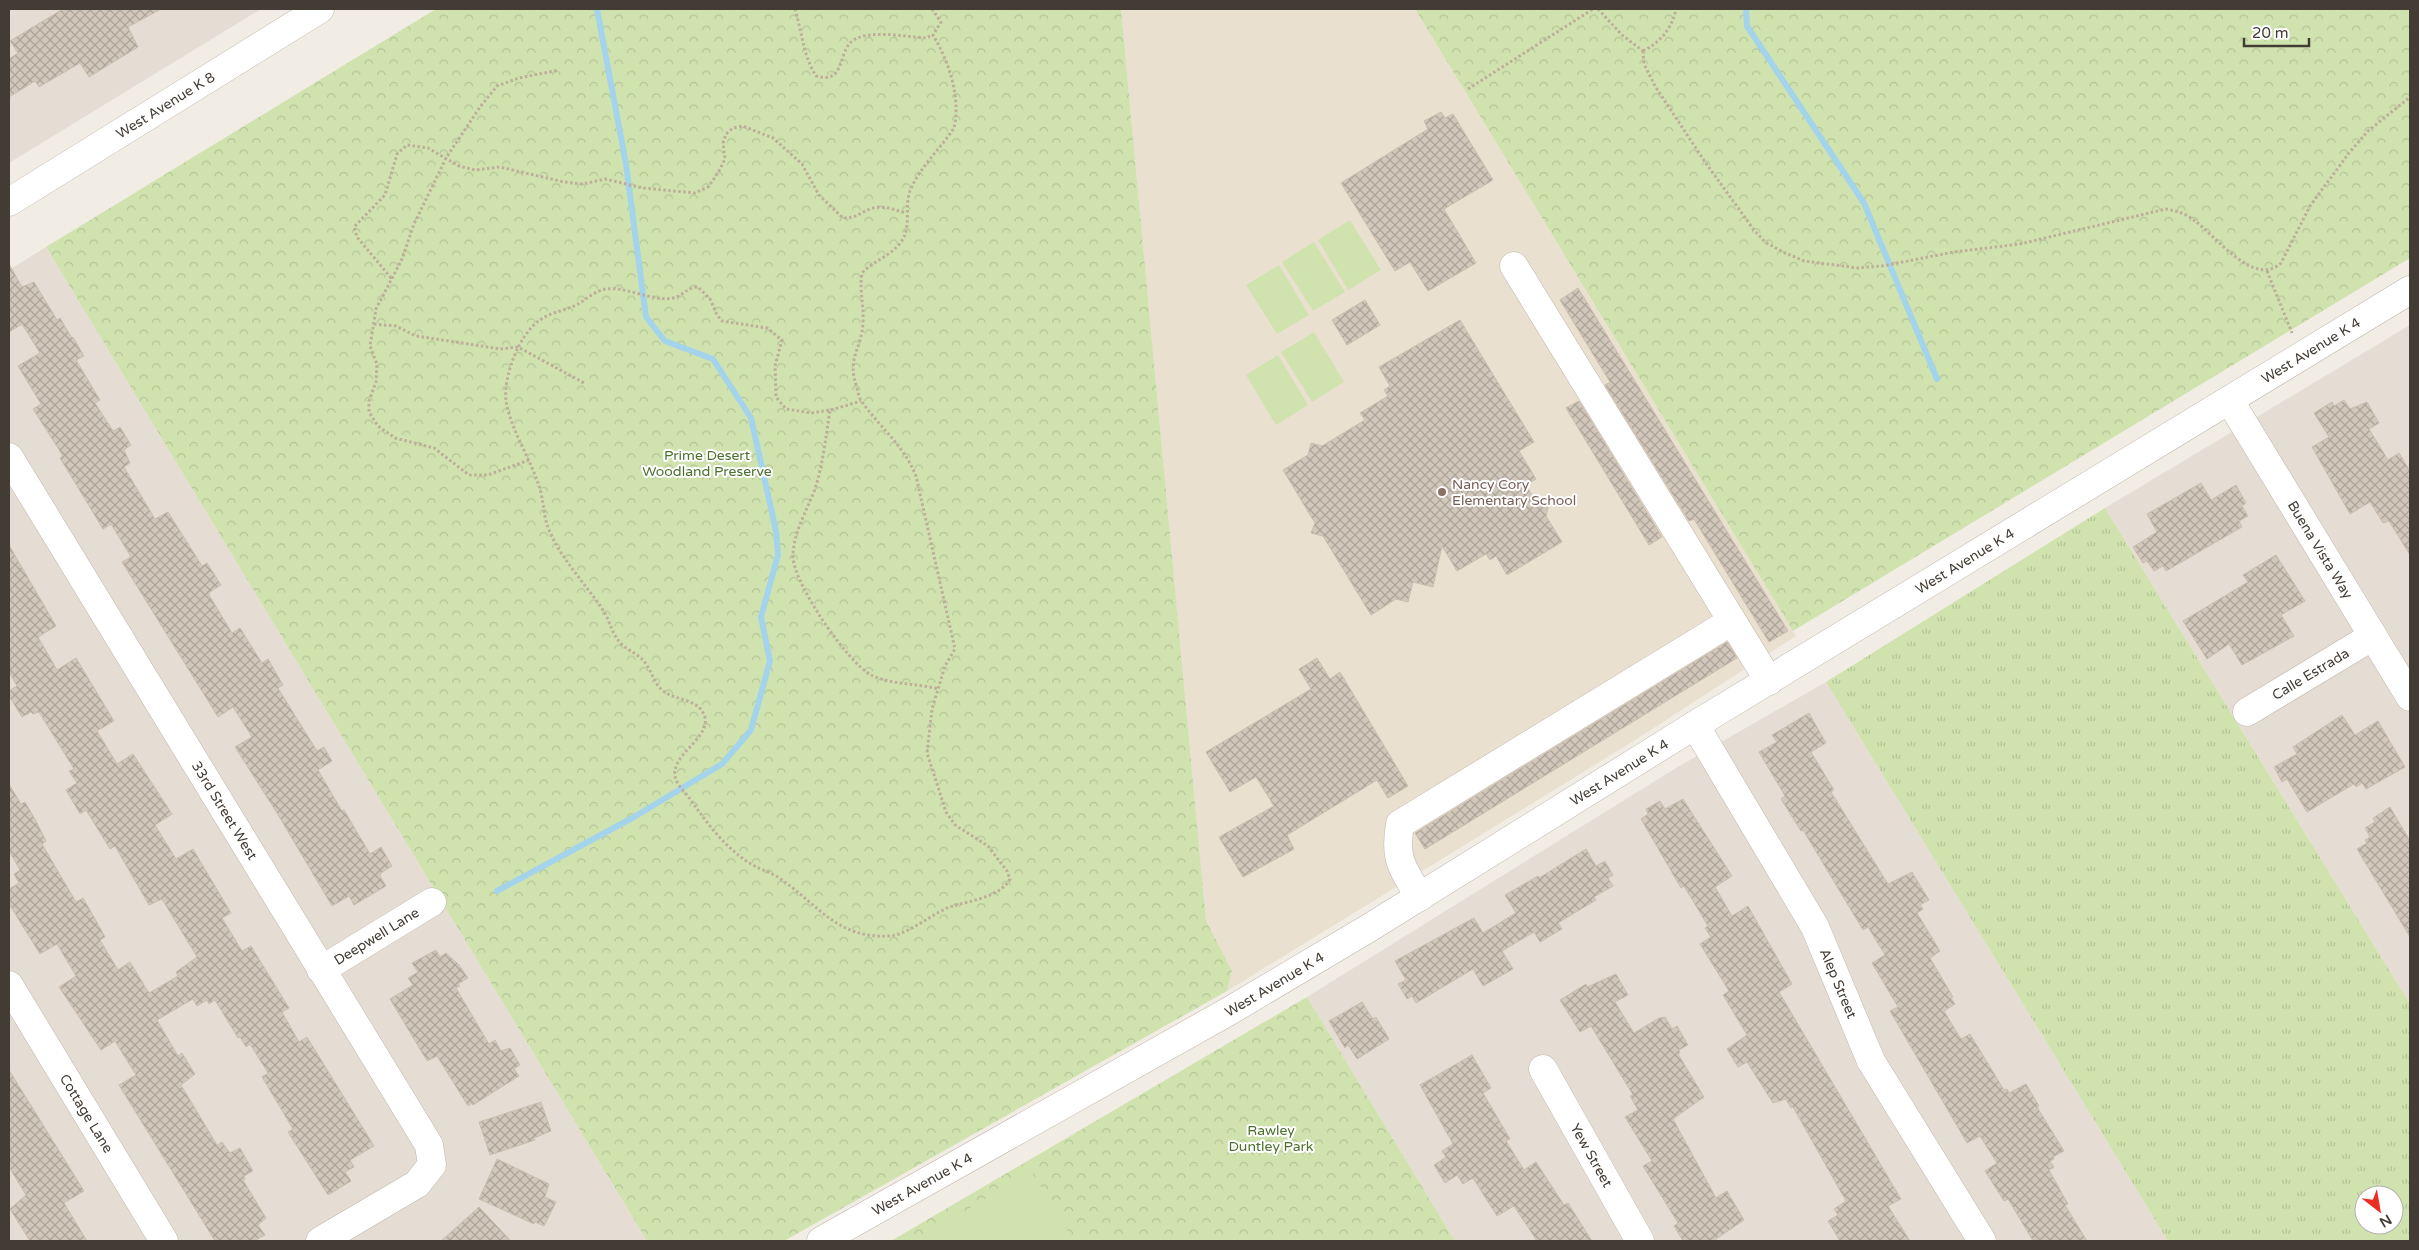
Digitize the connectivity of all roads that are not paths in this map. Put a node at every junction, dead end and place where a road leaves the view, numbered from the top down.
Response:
1 (320, 9) edge
2 (9, 202) edge
3 (1514, 266) dead end
4 (2410, 290) edge
5 (2230, 401) junction
6 (9, 458) edge
7 (1732, 621) junction
8 (2373, 636) junction
9 (1769, 680) junction
10 (2410, 697) edge
11 (2246, 712) dead end
12 (1695, 725) junction
13 (1420, 897) junction
14 (432, 902) dead end
15 (321, 970) junction
16 (9, 985) edge
17 (1543, 1069) dead end
18 (164, 1241) edge
19 (320, 1241) edge
20 (821, 1241) edge
21 (1640, 1241) edge
22 (1982, 1241) edge

1 - 2 street, West Avenue K 8
3 - 7 street
4 - 5 street, West Avenue K 4
5 - 8 street, Buena Vista Way
5 - 9 street, West Avenue K 4
6 - 15 street, 33rd Street West
7 - 9 street
7 - 13 street
8 - 10 street, Buena Vista Way
8 - 11 street, Calle Estrada
9 - 12 street, West Avenue K 4
12 - 13 street, West Avenue K 4
12 - 22 street, Alep Street
13 - 20 street, West Avenue K 4
14 - 15 street, Deepwell Lane
15 - 19 street, 33rd Street West
16 - 18 street, Cottage Lane
17 - 21 street, Yew Street

